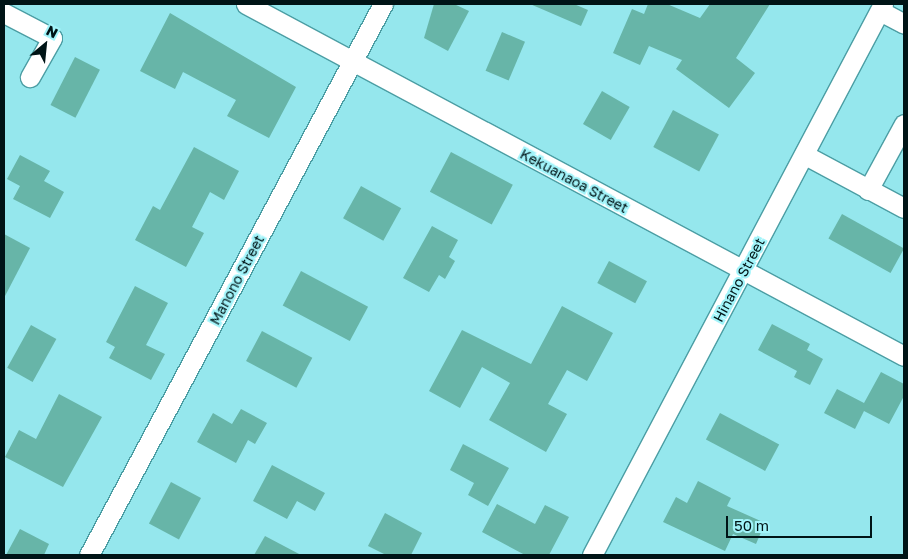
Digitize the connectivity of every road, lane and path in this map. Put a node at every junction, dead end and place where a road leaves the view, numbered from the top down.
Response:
1 (246, 4) edge
2 (384, 4) edge
3 (882, 7) edge
4 (4, 13) edge
5 (904, 24) edge
6 (353, 62) junction
7 (30, 77) dead end
8 (904, 124) edge
9 (805, 155) junction
10 (868, 190) junction
11 (904, 208) edge
12 (743, 272) junction
13 (904, 356) edge
14 (89, 555) edge
15 (592, 555) edge

1 - 6 street, Kekuanaoa Street
2 - 6 street, Manono Street
3 - 5 street
3 - 9 street, Hinano Street
4 - 7 street
6 - 12 street, Kekuanaoa Street
6 - 14 street, Manono Street
8 - 10 street
9 - 10 street
9 - 12 street, Hinano Street
10 - 11 street
12 - 13 street, Kekuanaoa Street
12 - 15 street, Hinano Street

